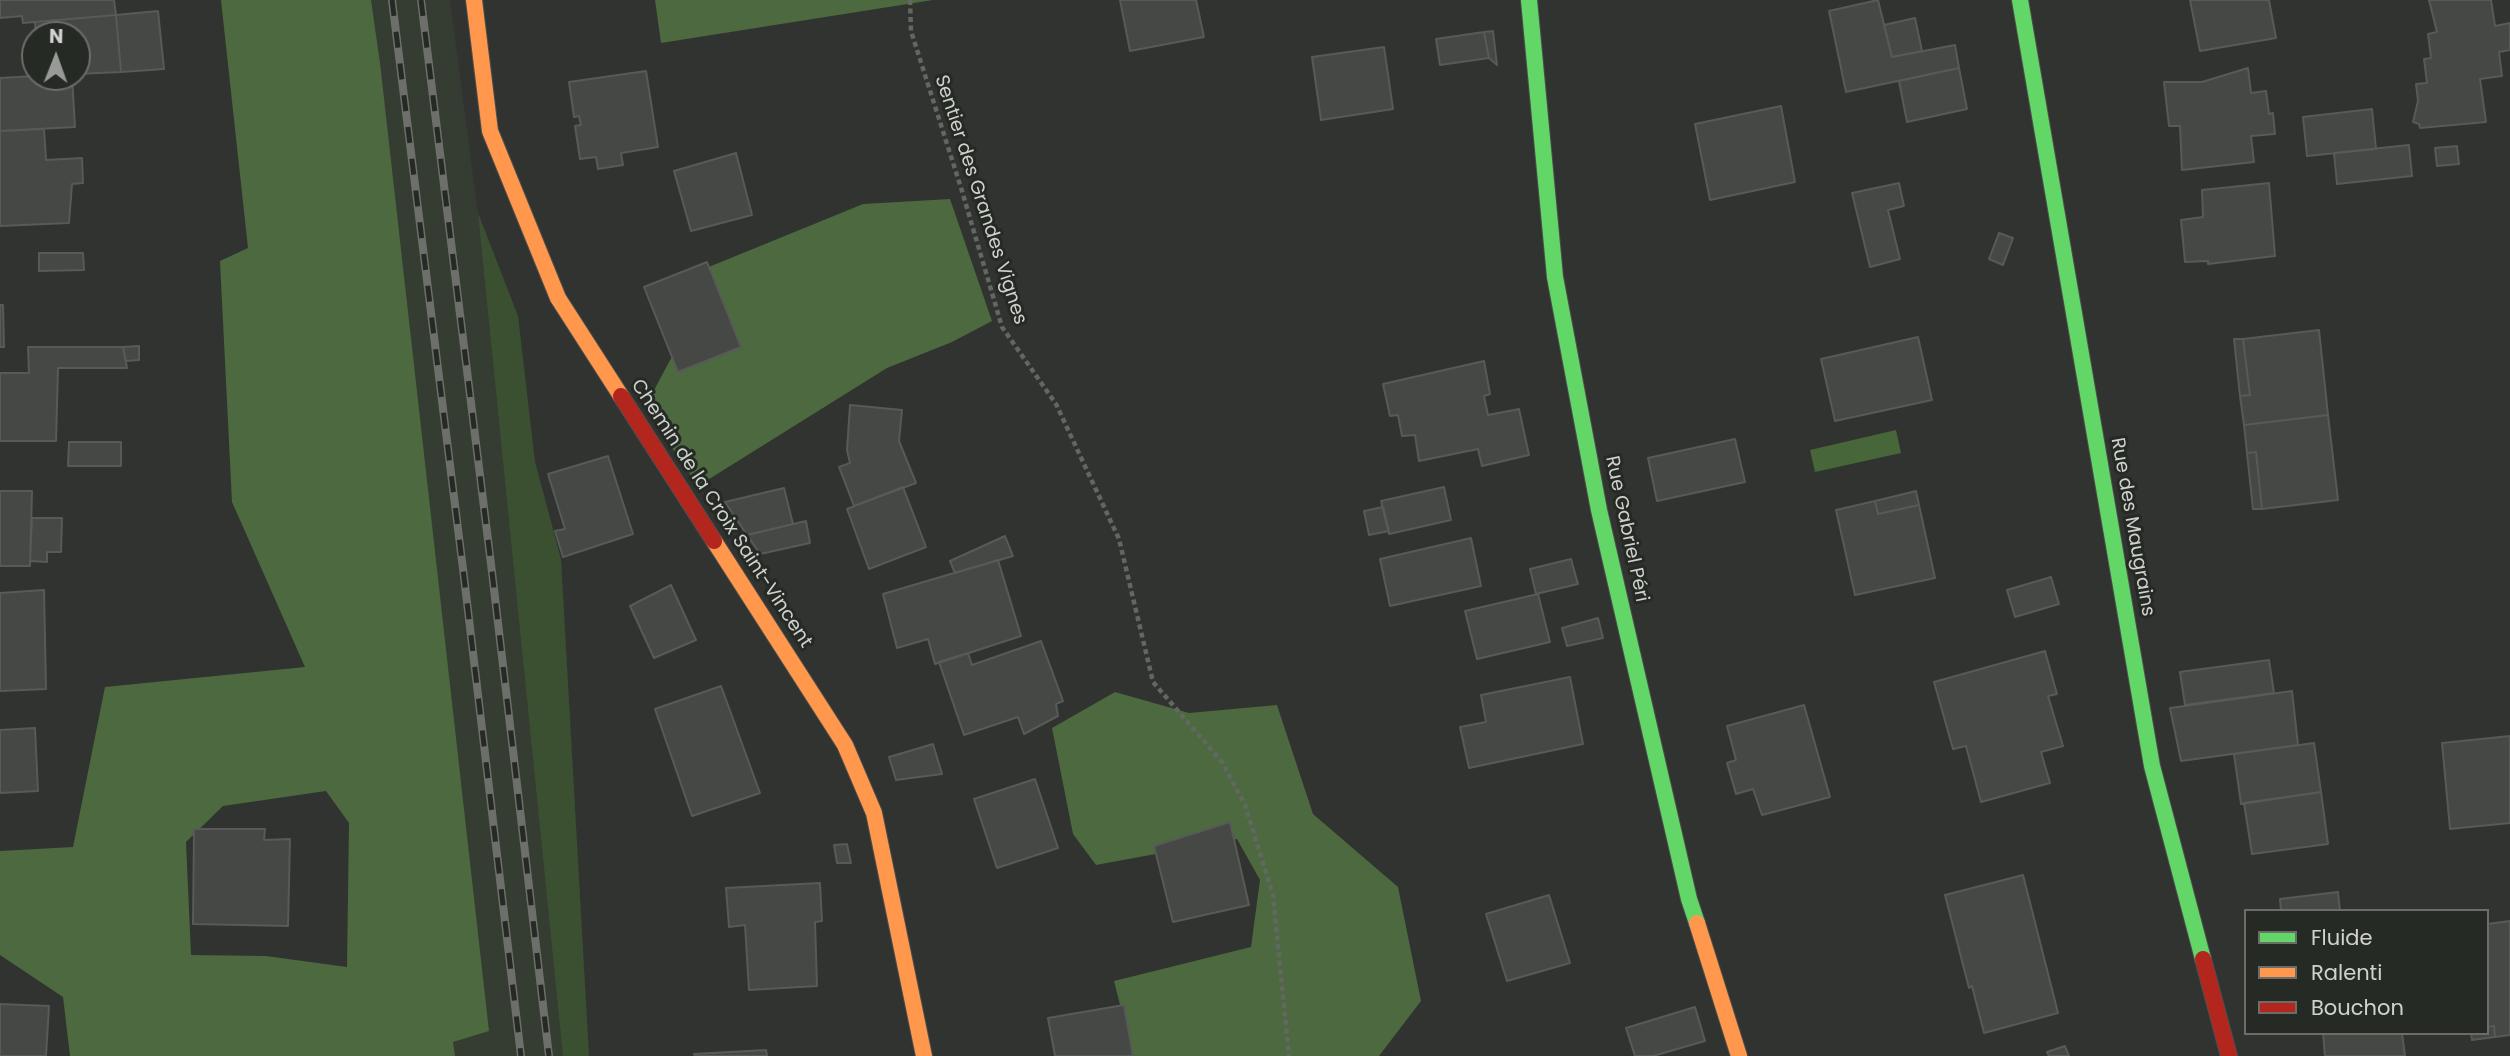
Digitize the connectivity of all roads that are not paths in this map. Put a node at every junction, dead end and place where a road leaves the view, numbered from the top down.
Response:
1 (474, 0) edge
2 (1529, 0) edge
3 (2020, 0) edge
4 (924, 1056) edge
5 (1739, 1056) edge
6 (2229, 1056) edge

1 - 4 street, Chemin de la Croix Saint-Vincent
2 - 5 street, Rue Gabriel Péri
3 - 6 street, Rue des Maugrains

